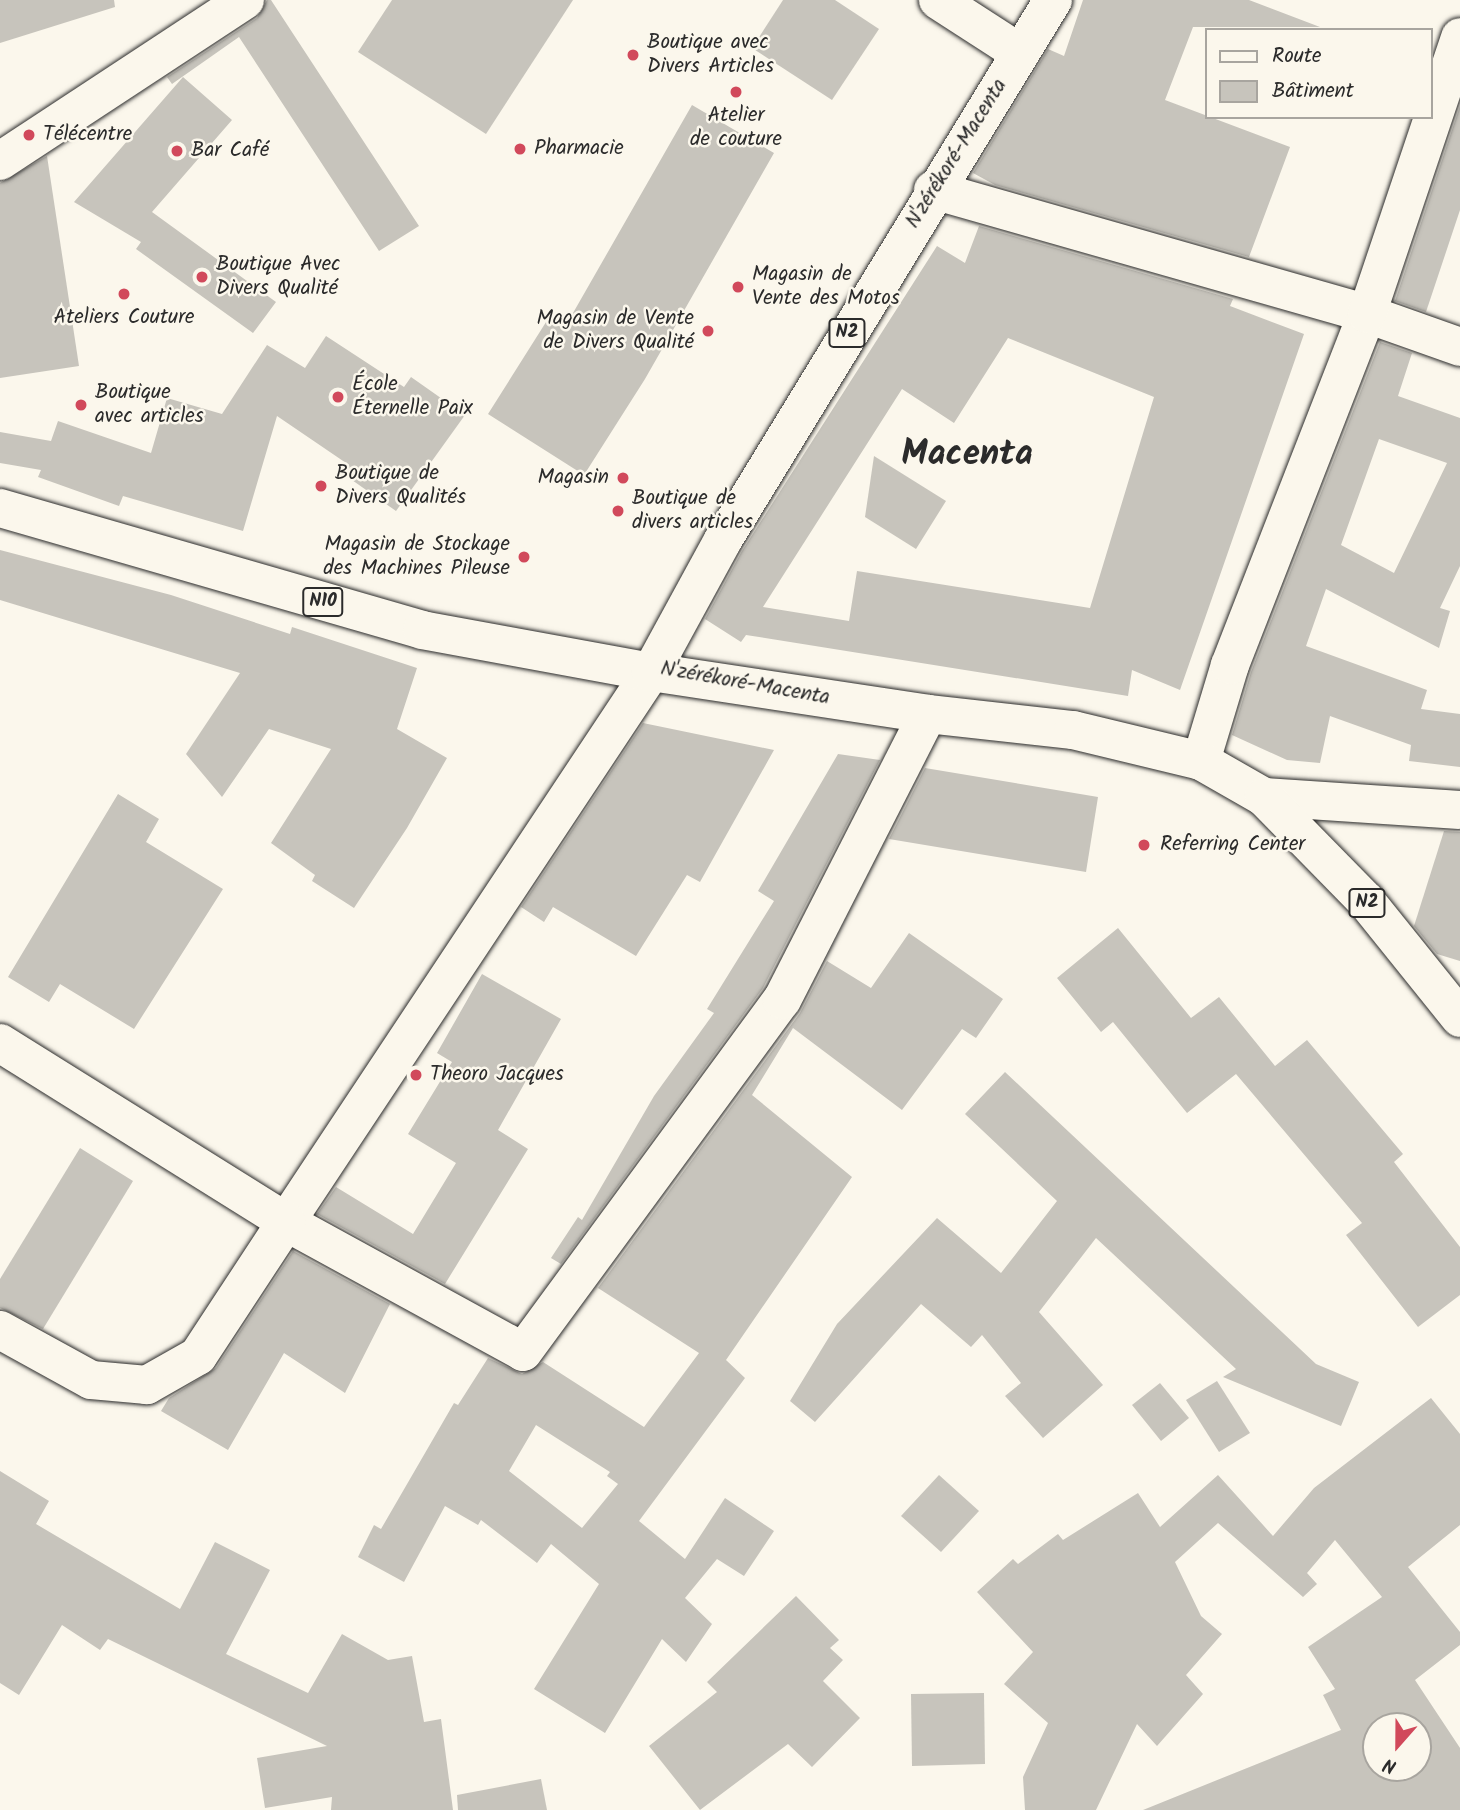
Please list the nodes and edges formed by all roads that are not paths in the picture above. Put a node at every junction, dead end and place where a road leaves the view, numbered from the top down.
1 (245, 0) edge
2 (938, 0) edge
3 (1053, 0) edge
4 (1460, 37) edge
5 (1020, 53) junction
6 (0, 160) edge
7 (933, 190) junction
8 (1367, 314) junction
9 (1460, 347) edge
10 (0, 508) edge
11 (651, 672) junction
12 (928, 714) junction
13 (1201, 761) junction
14 (1264, 797) junction
15 (1460, 810) edge
16 (1460, 1018) edge
17 (0, 1043) edge
18 (286, 1222) junction
19 (0, 1330) edge

1 - 6 main road
2 - 5 main road
3 - 5 main road, N'zérékoré-Macenta / N2
4 - 8 main road
5 - 7 main road, N'zérékoré-Macenta / N2
7 - 8 main road
7 - 11 main road, N'zérékoré-Macenta / N2
8 - 9 main road
8 - 13 main road
10 - 11 main road, N10
11 - 12 main road, N'zérékoré-Macenta / N2
11 - 18 main road
12 - 13 main road, N'zérékoré-Macenta / N2
12 - 18 main road
13 - 14 main road, N'zérékoré-Macenta / N2
14 - 15 main road
14 - 16 main road, N2
17 - 18 main road
18 - 19 main road

